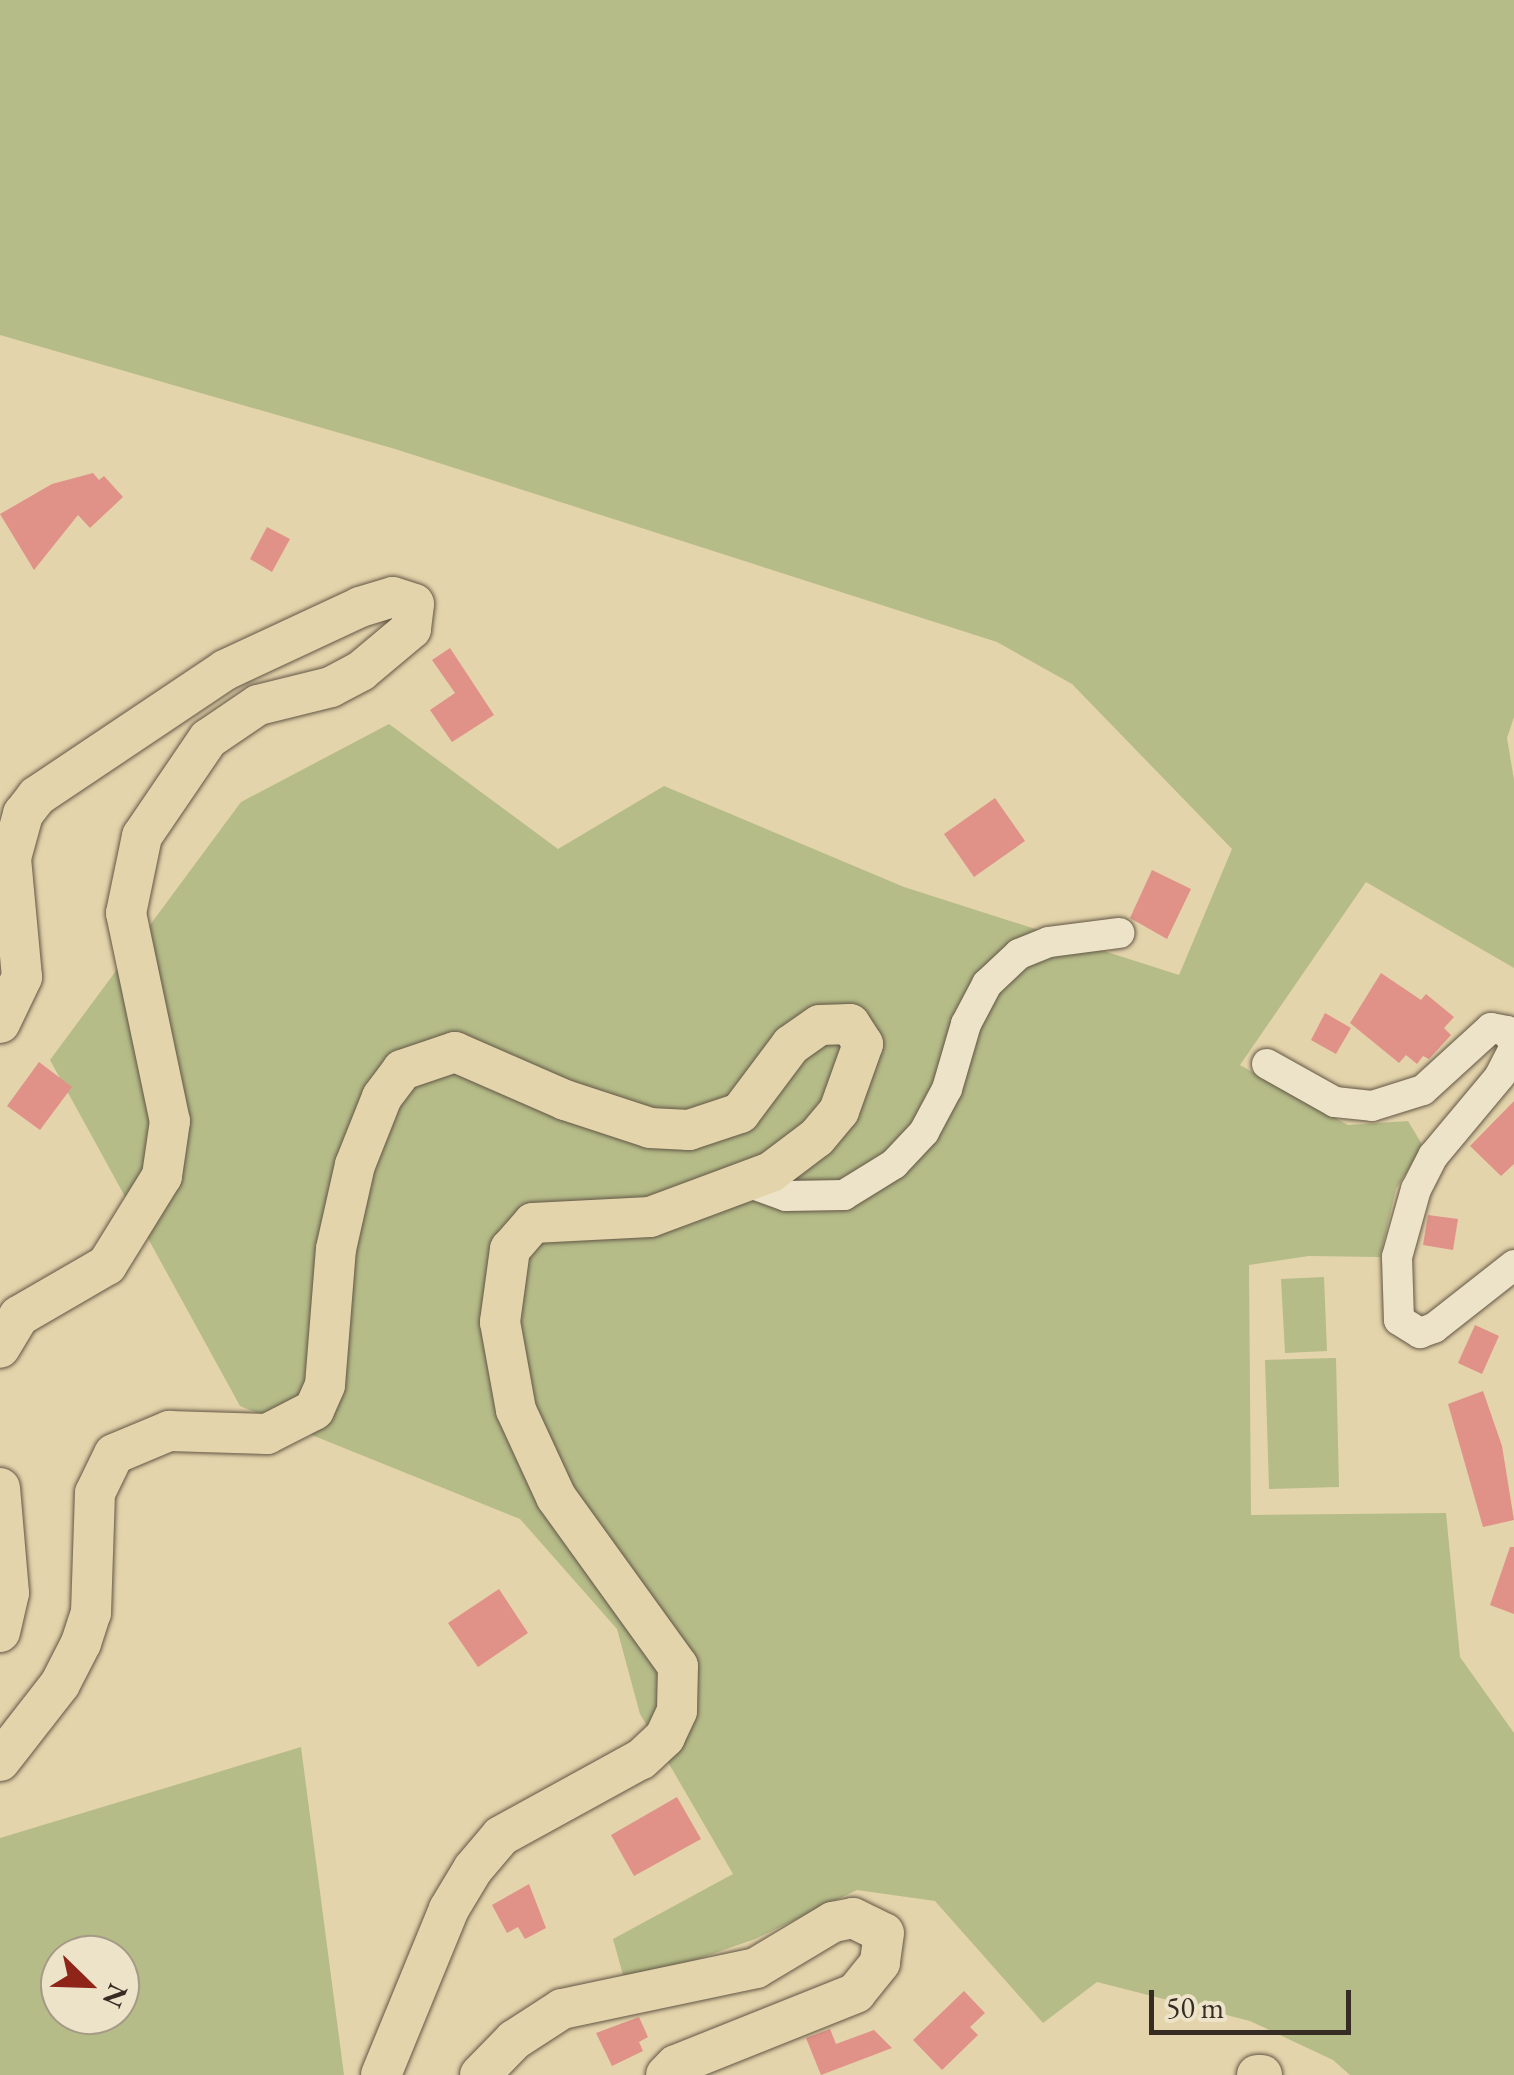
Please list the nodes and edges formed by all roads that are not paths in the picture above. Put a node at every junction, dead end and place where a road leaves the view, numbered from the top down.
1 (1119, 934) dead end
2 (0, 1024) edge
3 (1514, 1046) edge
4 (1267, 1064) dead end
5 (748, 1182) junction
6 (1514, 1265) edge
7 (0, 1348) edge
8 (0, 1488) edge
9 (0, 1632) edge
10 (0, 1762) edge
11 (380, 2075) edge
12 (480, 2075) edge
13 (666, 2075) edge

1 - 5 street
2 - 7 main road
3 - 4 street
3 - 6 street
5 - 10 main road
5 - 11 main road
8 - 9 main road
12 - 13 main road

